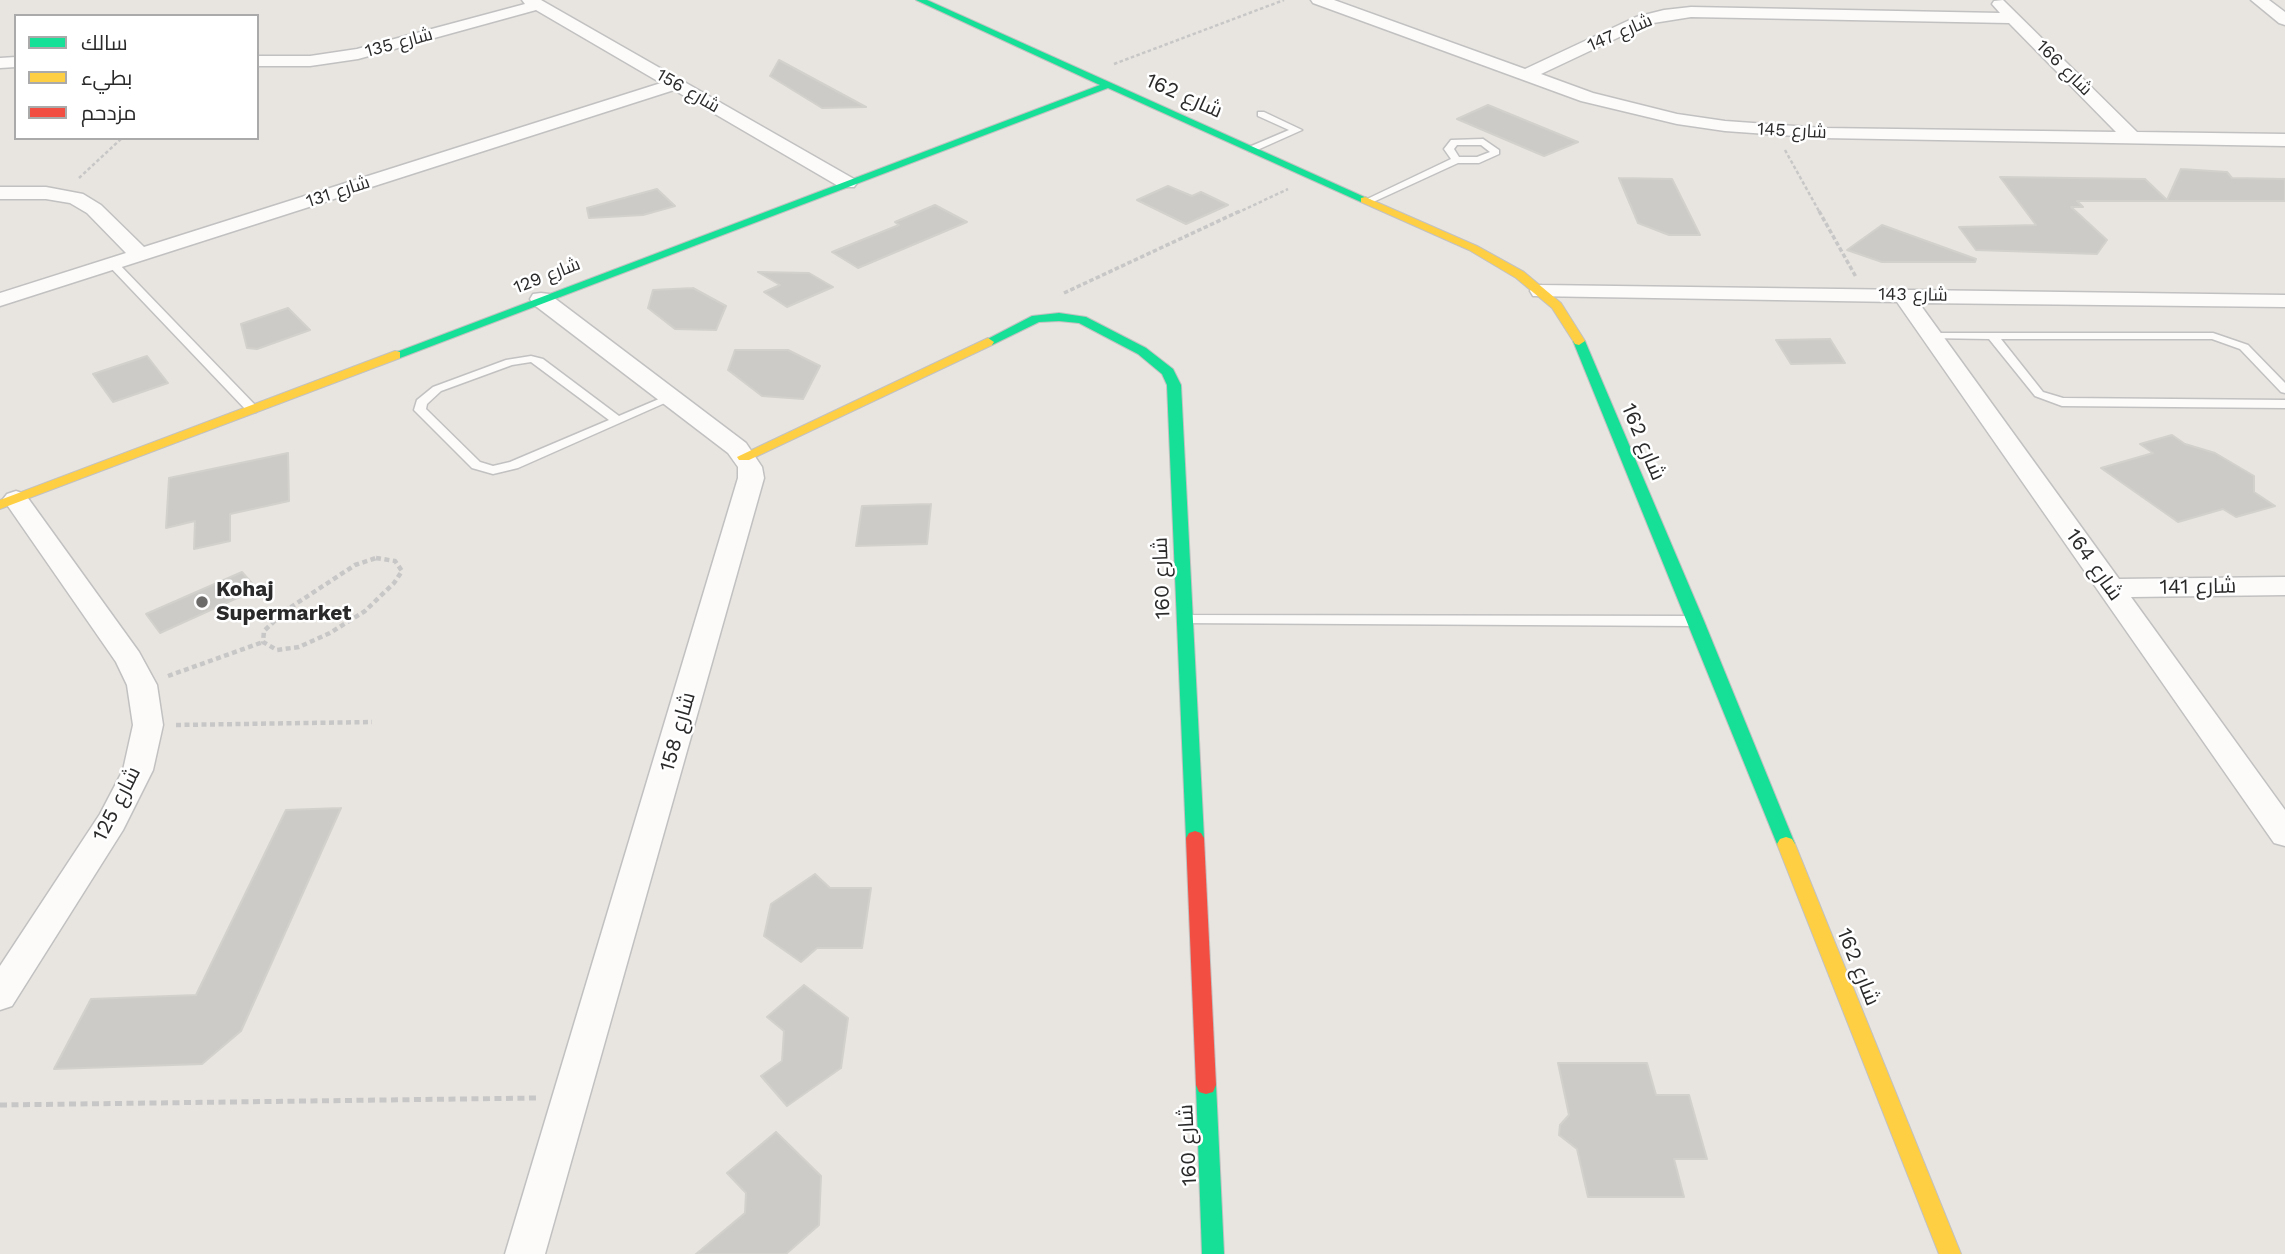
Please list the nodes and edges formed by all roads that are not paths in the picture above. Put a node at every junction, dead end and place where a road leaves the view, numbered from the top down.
1 (920, 0) edge
2 (1320, 0) edge
3 (1996, 0) edge
4 (2259, 0) edge
5 (534, 2) edge
6 (2014, 18) junction
7 (2285, 20) edge
8 (259, 61) edge
9 (1526, 75) junction
10 (675, 84) junction
11 (1108, 85) junction
12 (1261, 114) dead end
13 (2131, 137) junction
14 (2285, 139) edge
15 (1252, 149) junction
16 (1456, 160) dead end
17 (847, 183) junction
18 (0, 193) edge
19 (1368, 201) junction
20 (140, 255) junction
21 (113, 264) junction
22 (1541, 291) junction
23 (1903, 295) junction
24 (541, 299) junction
25 (0, 300) edge
26 (2285, 301) edge
27 (1931, 336) junction
28 (1992, 336) junction
29 (2285, 390) edge
30 (670, 398) junction
31 (2285, 404) edge
32 (252, 409) junction
33 (618, 421) junction
34 (744, 457) junction
35 (8, 502) edge
36 (2285, 586) edge
37 (2111, 588) junction
38 (1185, 620) junction
39 (1696, 621) junction
40 (2285, 834) edge
41 (0, 995) edge
42 (525, 1254) edge
43 (1213, 1254) edge
44 (1951, 1254) edge

1 - 11 street, شارع 162
2 - 9 street, شارع 145
3 - 6 street, شارع 166
4 - 7 street
5 - 8 street, شارع 135
5 - 10 street, شارع 156
6 - 9 street, شارع 147
6 - 13 street, شارع 166
9 - 13 street, شارع 145
10 - 17 street, شارع 156
10 - 20 street, شارع 131
11 - 15 street, شارع 162
11 - 17 street, شارع 129
12 - 15 lane
13 - 14 street, شارع 145
15 - 19 street, شارع 162
16 - 19 lane
17 - 24 street, شارع 129
18 - 20 street
19 - 22 street, شارع 162
20 - 21 street, شارع 131
21 - 25 street, شارع 131
21 - 32 lane
22 - 23 street, شارع 143
22 - 39 street, شارع 162
23 - 26 street, شارع 143
23 - 27 street, شارع 164
24 - 30 street
24 - 32 street, شارع 129
27 - 28 lane
27 - 37 street, شارع 164
28 - 29 lane
28 - 31 lane
30 - 33 lane
30 - 34 street
32 - 35 street, شارع 129
33 - 33 lane
34 - 38 street, شارع 160
34 - 42 street, شارع 158
35 - 41 street, شارع 125
36 - 37 street, شارع 141
37 - 40 street, شارع 164
38 - 39 lane
38 - 43 street, شارع 160
39 - 44 street, شارع 162

